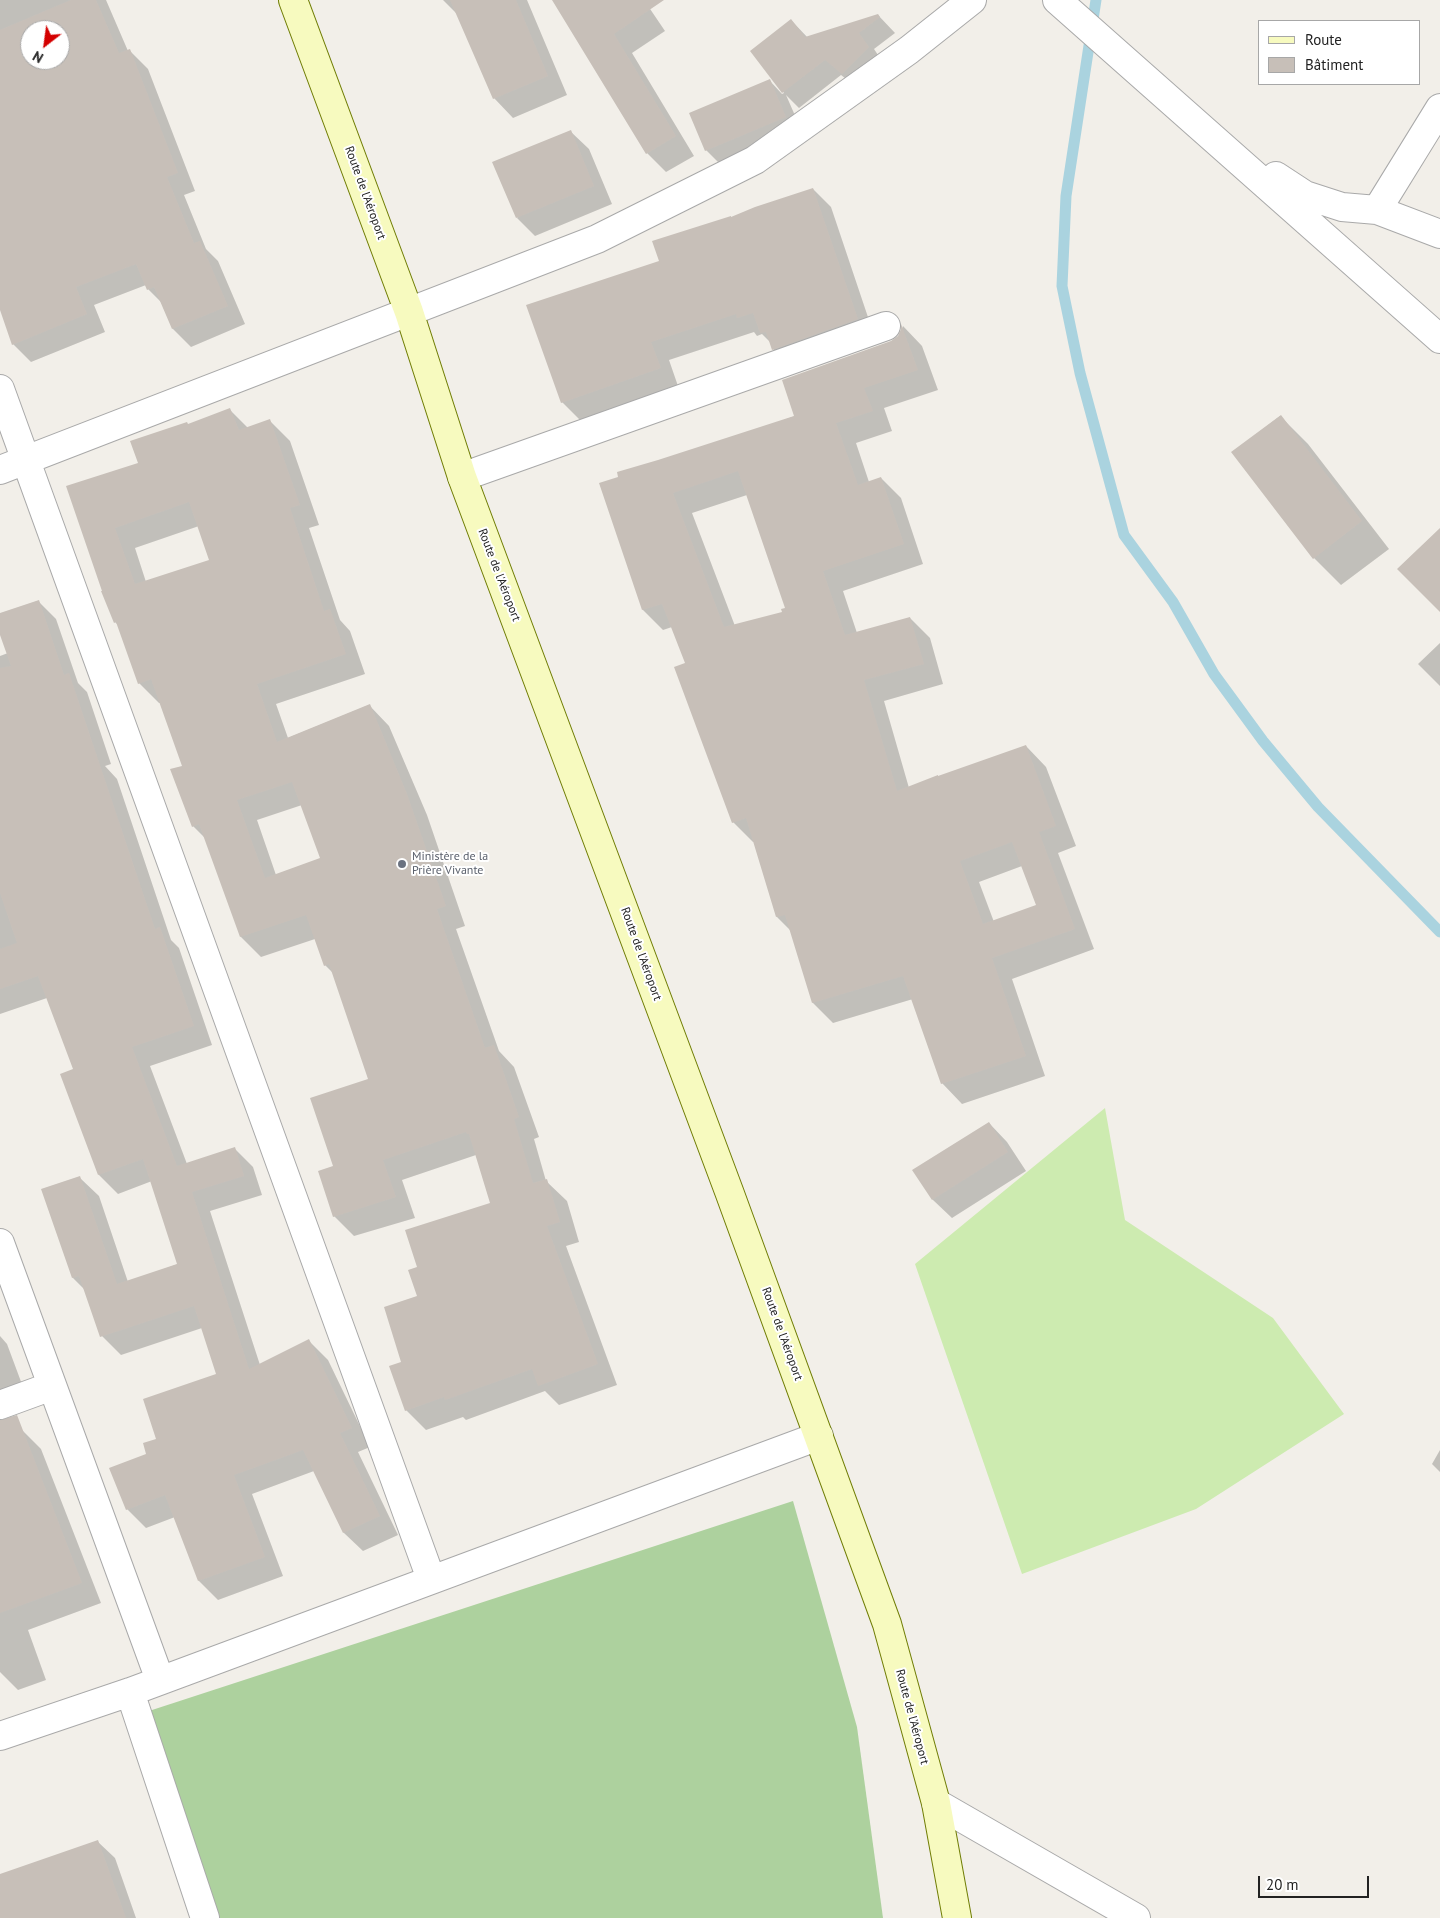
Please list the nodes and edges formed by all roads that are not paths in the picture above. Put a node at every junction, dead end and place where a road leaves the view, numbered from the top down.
1 (293, 0) edge
2 (972, 0) edge
3 (1057, 0) edge
4 (1440, 108) edge
5 (1211, 136) junction
6 (1377, 210) junction
7 (1440, 234) edge
8 (409, 312) junction
9 (886, 326) dead end
10 (1440, 339) edge
11 (0, 389) edge
12 (27, 461) junction
13 (0, 470) edge
14 (462, 477) junction
15 (0, 1244) edge
16 (52, 1386) junction
17 (0, 1405) edge
18 (819, 1436) junction
19 (431, 1580) junction
20 (160, 1680) junction
21 (130, 1692) junction
22 (0, 1736) edge
23 (936, 1803) junction
24 (205, 1918) edge
25 (957, 1918) edge
26 (1136, 1918) edge

1 - 8 main road, Route de l'Aéroport
2 - 8 street
3 - 5 street
4 - 6 street
5 - 6 street
5 - 10 street
6 - 7 street
8 - 12 street
8 - 14 main road, Route de l'Aéroport
9 - 14 street
11 - 12 street
12 - 13 street
12 - 19 street
14 - 18 main road, Route de l'Aéroport
15 - 16 street
16 - 17 street
16 - 20 street
18 - 19 street
18 - 23 main road, Route de l'Aéroport
19 - 20 street
20 - 21 street
21 - 22 street
21 - 24 street
23 - 25 main road, Route de l'Aéroport
23 - 26 street

